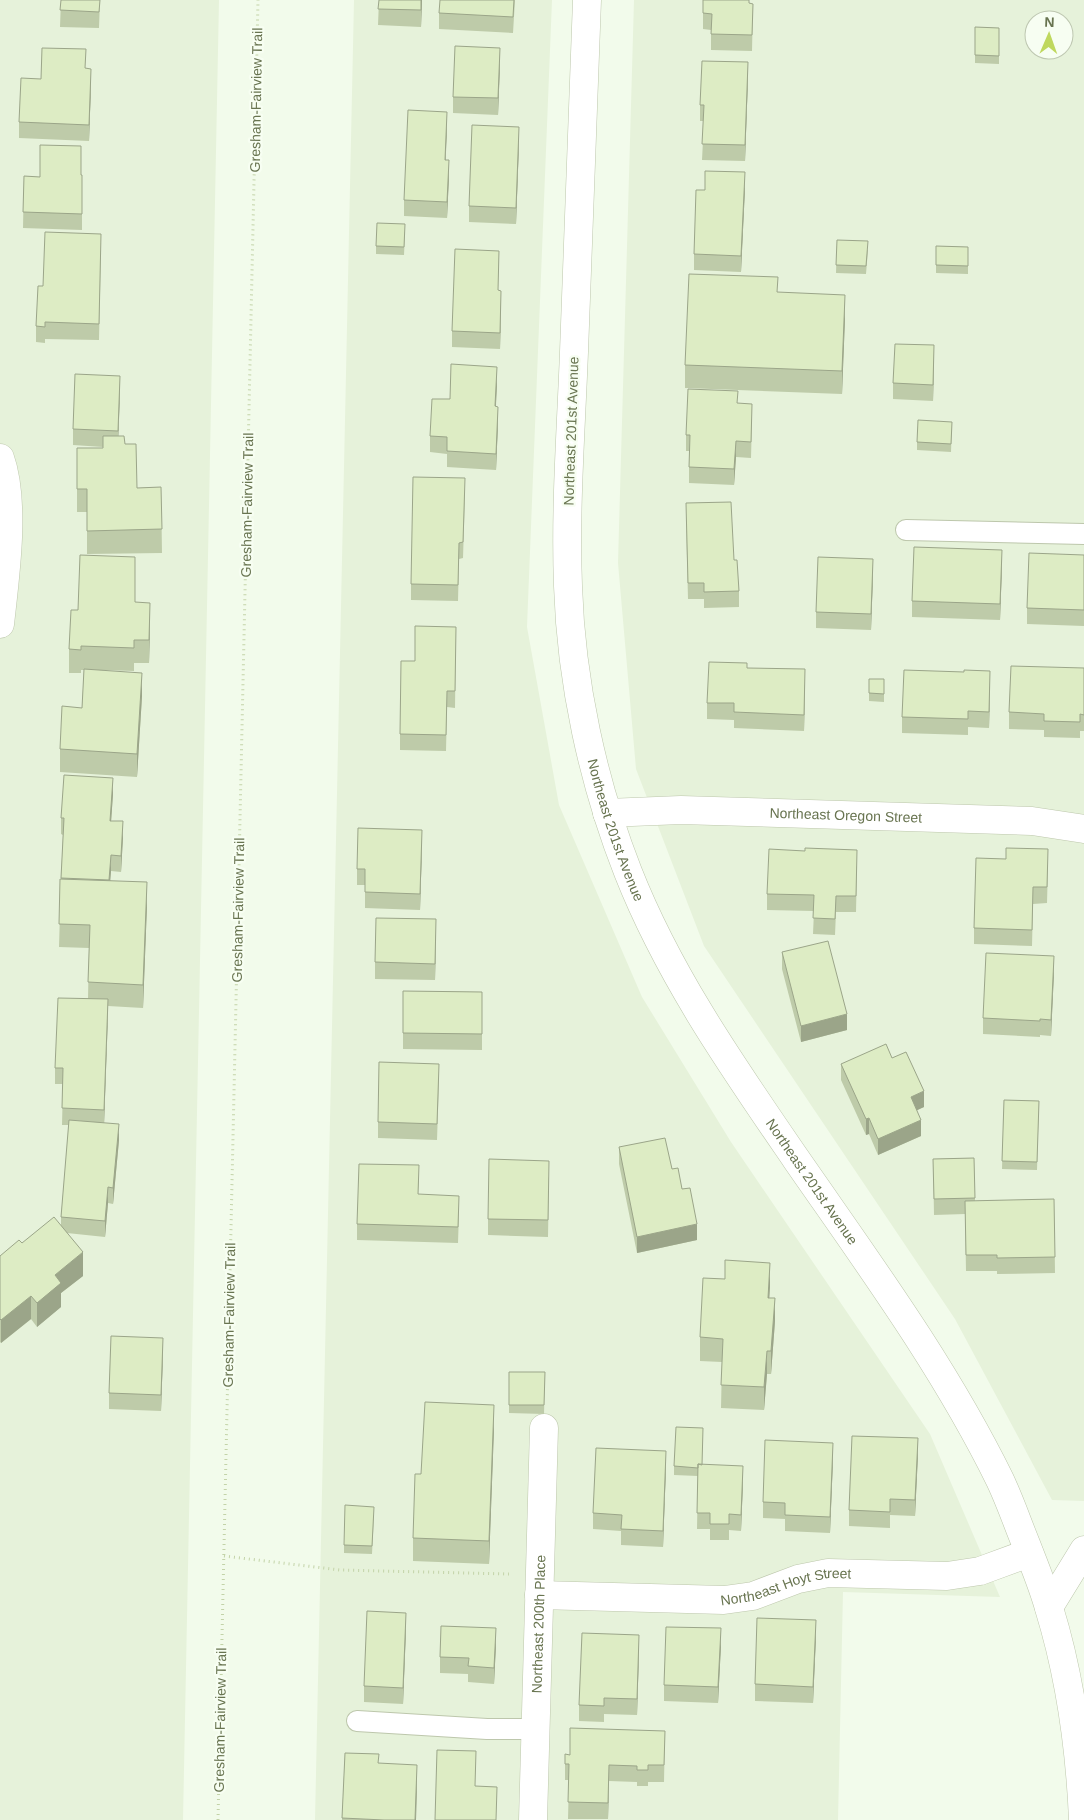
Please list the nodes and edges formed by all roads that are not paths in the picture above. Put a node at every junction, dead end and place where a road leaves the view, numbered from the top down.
1 (587, 0) edge
2 (0, 458) edge
3 (906, 530) dead end
4 (1084, 534) edge
5 (0, 624) edge
6 (607, 813) junction
7 (1084, 829) edge
8 (544, 1428) dead end
9 (1084, 1550) edge
10 (1029, 1553) junction
11 (540, 1585) junction
12 (1049, 1607) junction
13 (357, 1721) dead end
14 (536, 1729) junction
15 (533, 1820) edge
16 (1082, 1820) edge

1 - 6 street, Northeast 201st Avenue
2 - 5 street
3 - 4 lane
6 - 7 street, Northeast Oregon Street
6 - 10 street, Northeast 201st Avenue
8 - 11 street, Northeast 200th Place
9 - 12 street
10 - 11 street, Northeast Hoyt Street
10 - 12 street, Northeast 201st Avenue
11 - 14 street, Northeast 200th Place
12 - 16 street, Northeast 201st Avenue
13 - 14 lane
14 - 15 street, Northeast 200th Place

